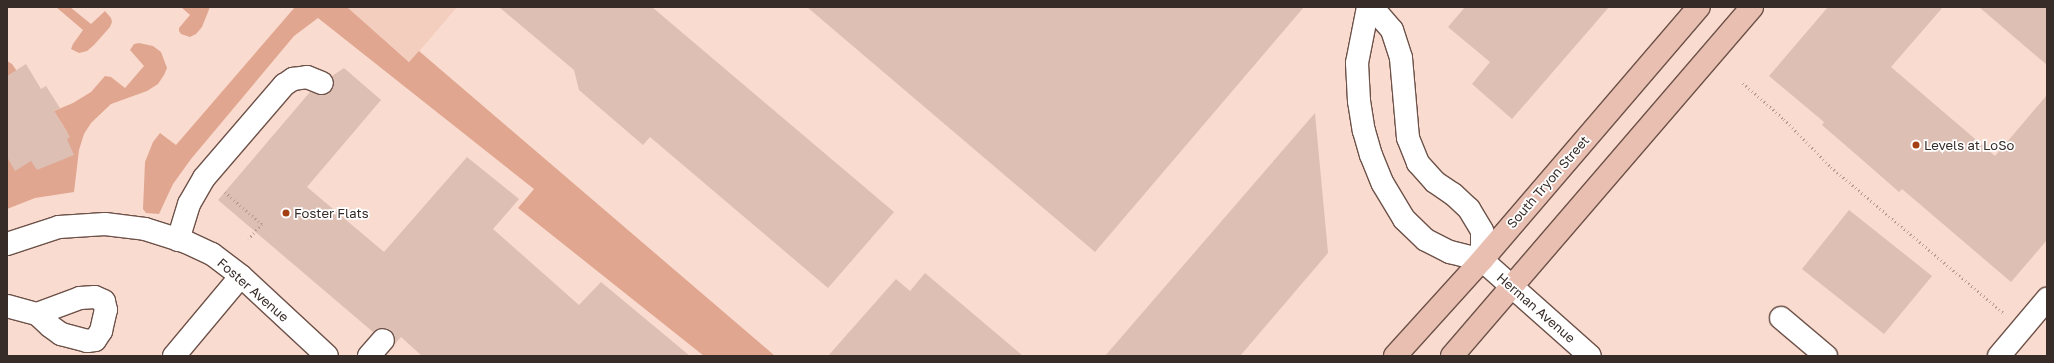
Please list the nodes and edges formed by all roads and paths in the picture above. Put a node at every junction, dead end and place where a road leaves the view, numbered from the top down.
1 (1368, 7) edge
2 (1372, 7) edge
3 (1699, 7) edge
4 (1752, 7) edge
5 (322, 83) dead end
6 (1743, 83) dead end
7 (221, 189) dead end
8 (249, 239) dead end
9 (178, 240) junction
10 (7, 244) edge
11 (1482, 260) junction
12 (241, 276) junction
13 (1512, 286) junction
14 (2047, 299) edge
15 (7, 306) edge
16 (37, 314) dead end
17 (1780, 318) dead end
18 (2022, 328) junction
19 (1583, 353) edge
20 (174, 356) edge
21 (327, 356) edge
22 (1395, 356) edge
23 (1452, 356) edge
24 (1826, 356) edge
25 (1998, 356) edge

1 - 11 street
2 - 11 street
3 - 11 main road, South Tryon Street
4 - 13 main road
5 - 9 street
6 - 18 path
7 - 8 path
9 - 10 street, Foster Avenue
9 - 12 street, Foster Avenue
11 - 13 street, Herman Avenue
11 - 22 main road, South Tryon Street
12 - 20 street
12 - 21 street, Foster Avenue
13 - 19 street, Herman Avenue
13 - 23 main road
14 - 18 street
15 - 16 street
17 - 24 street
18 - 25 street

